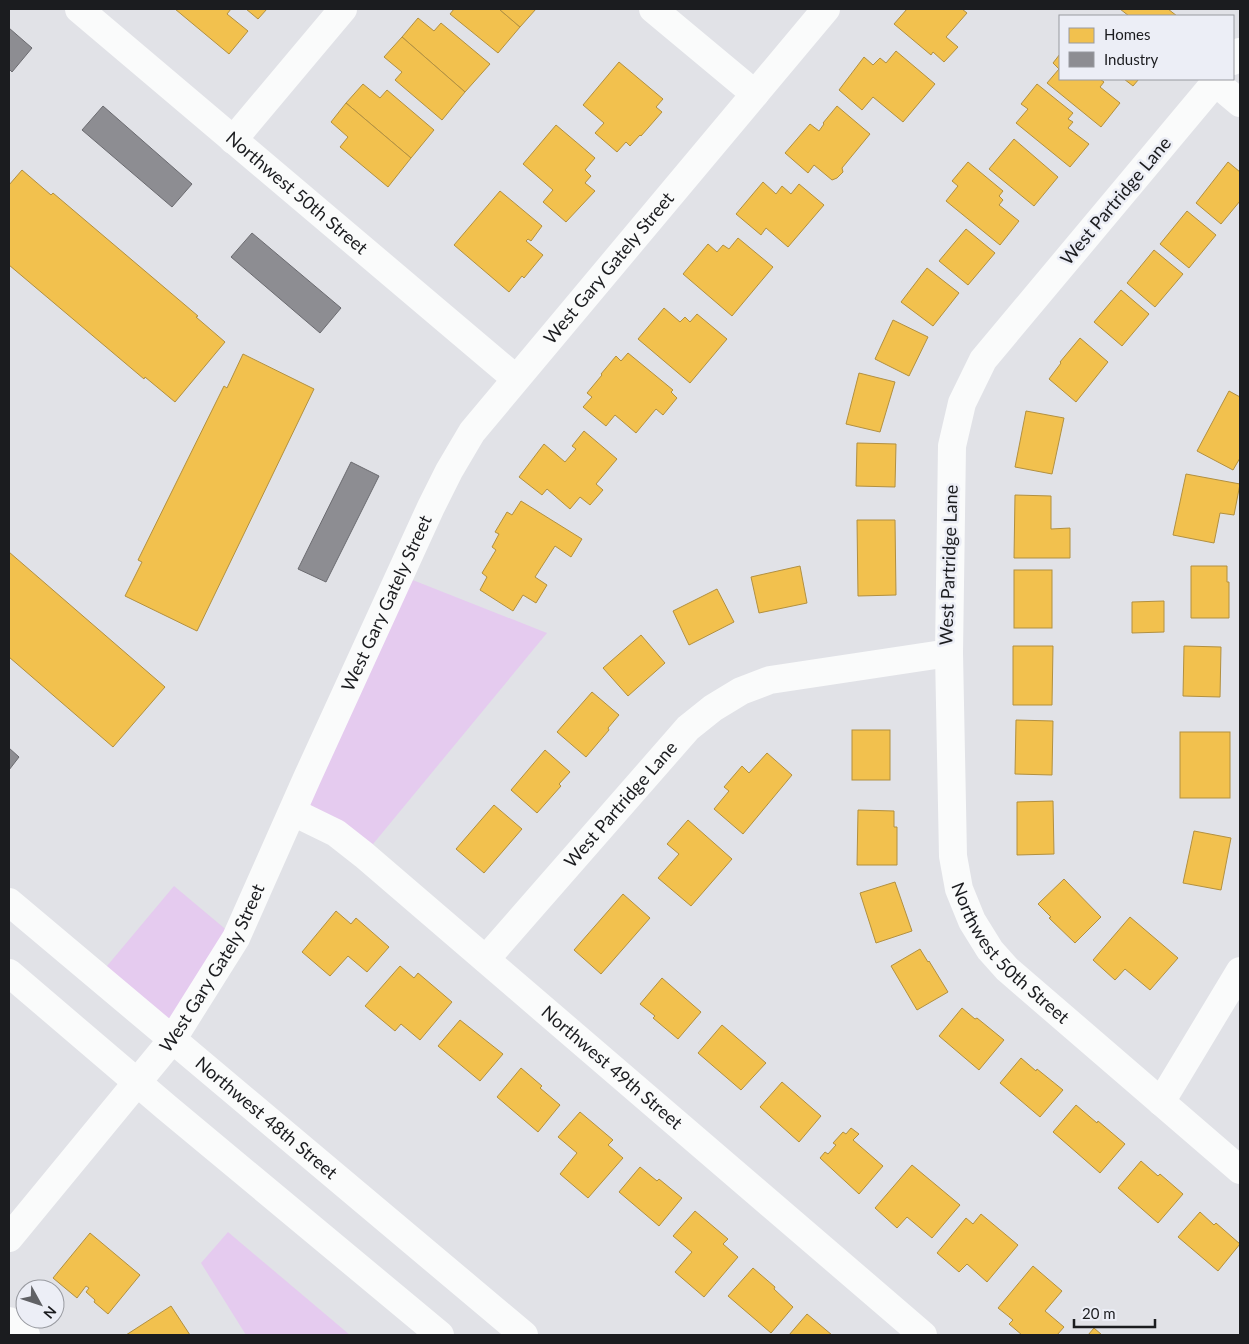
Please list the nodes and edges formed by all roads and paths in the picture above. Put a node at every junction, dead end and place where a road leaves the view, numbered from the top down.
1 (79, 9) edge
2 (343, 9) edge
3 (652, 9) edge
4 (826, 9) edge
5 (1216, 80) edge
6 (755, 94) junction
7 (1240, 103) edge
8 (233, 140) junction
9 (515, 378) junction
10 (949, 653) junction
11 (293, 812) junction
12 (9, 902) edge
13 (486, 959) junction
14 (1240, 971) edge
15 (9, 973) edge
16 (172, 1040) junction
17 (138, 1083) junction
18 (1161, 1102) junction
19 (1240, 1170) edge
20 (9, 1238) edge
21 (9, 1321) edge
22 (26, 1335) edge
23 (440, 1335) edge
24 (524, 1335) edge
25 (923, 1335) edge

1 - 8 street, Northwest 50th Street
2 - 8 street
3 - 6 street
4 - 6 street, West Gary Gately Street
5 - 7 street
5 - 10 street, West Partridge Lane
6 - 9 street, West Gary Gately Street
8 - 9 street, Northwest 50th Street
9 - 11 street, West Gary Gately Street
10 - 13 street, West Partridge Lane
10 - 18 street, Northwest 50th Street
11 - 13 street, Northwest 49th Street
11 - 16 street, West Gary Gately Street
12 - 16 street, Northwest 48th Street
13 - 25 street, Northwest 49th Street
14 - 18 street
15 - 17 street
16 - 17 street, West Gary Gately Street
16 - 24 street, Northwest 48th Street
17 - 20 street, West Gary Gately Street
17 - 23 street
18 - 19 street, Northwest 50th Street
21 - 22 street

